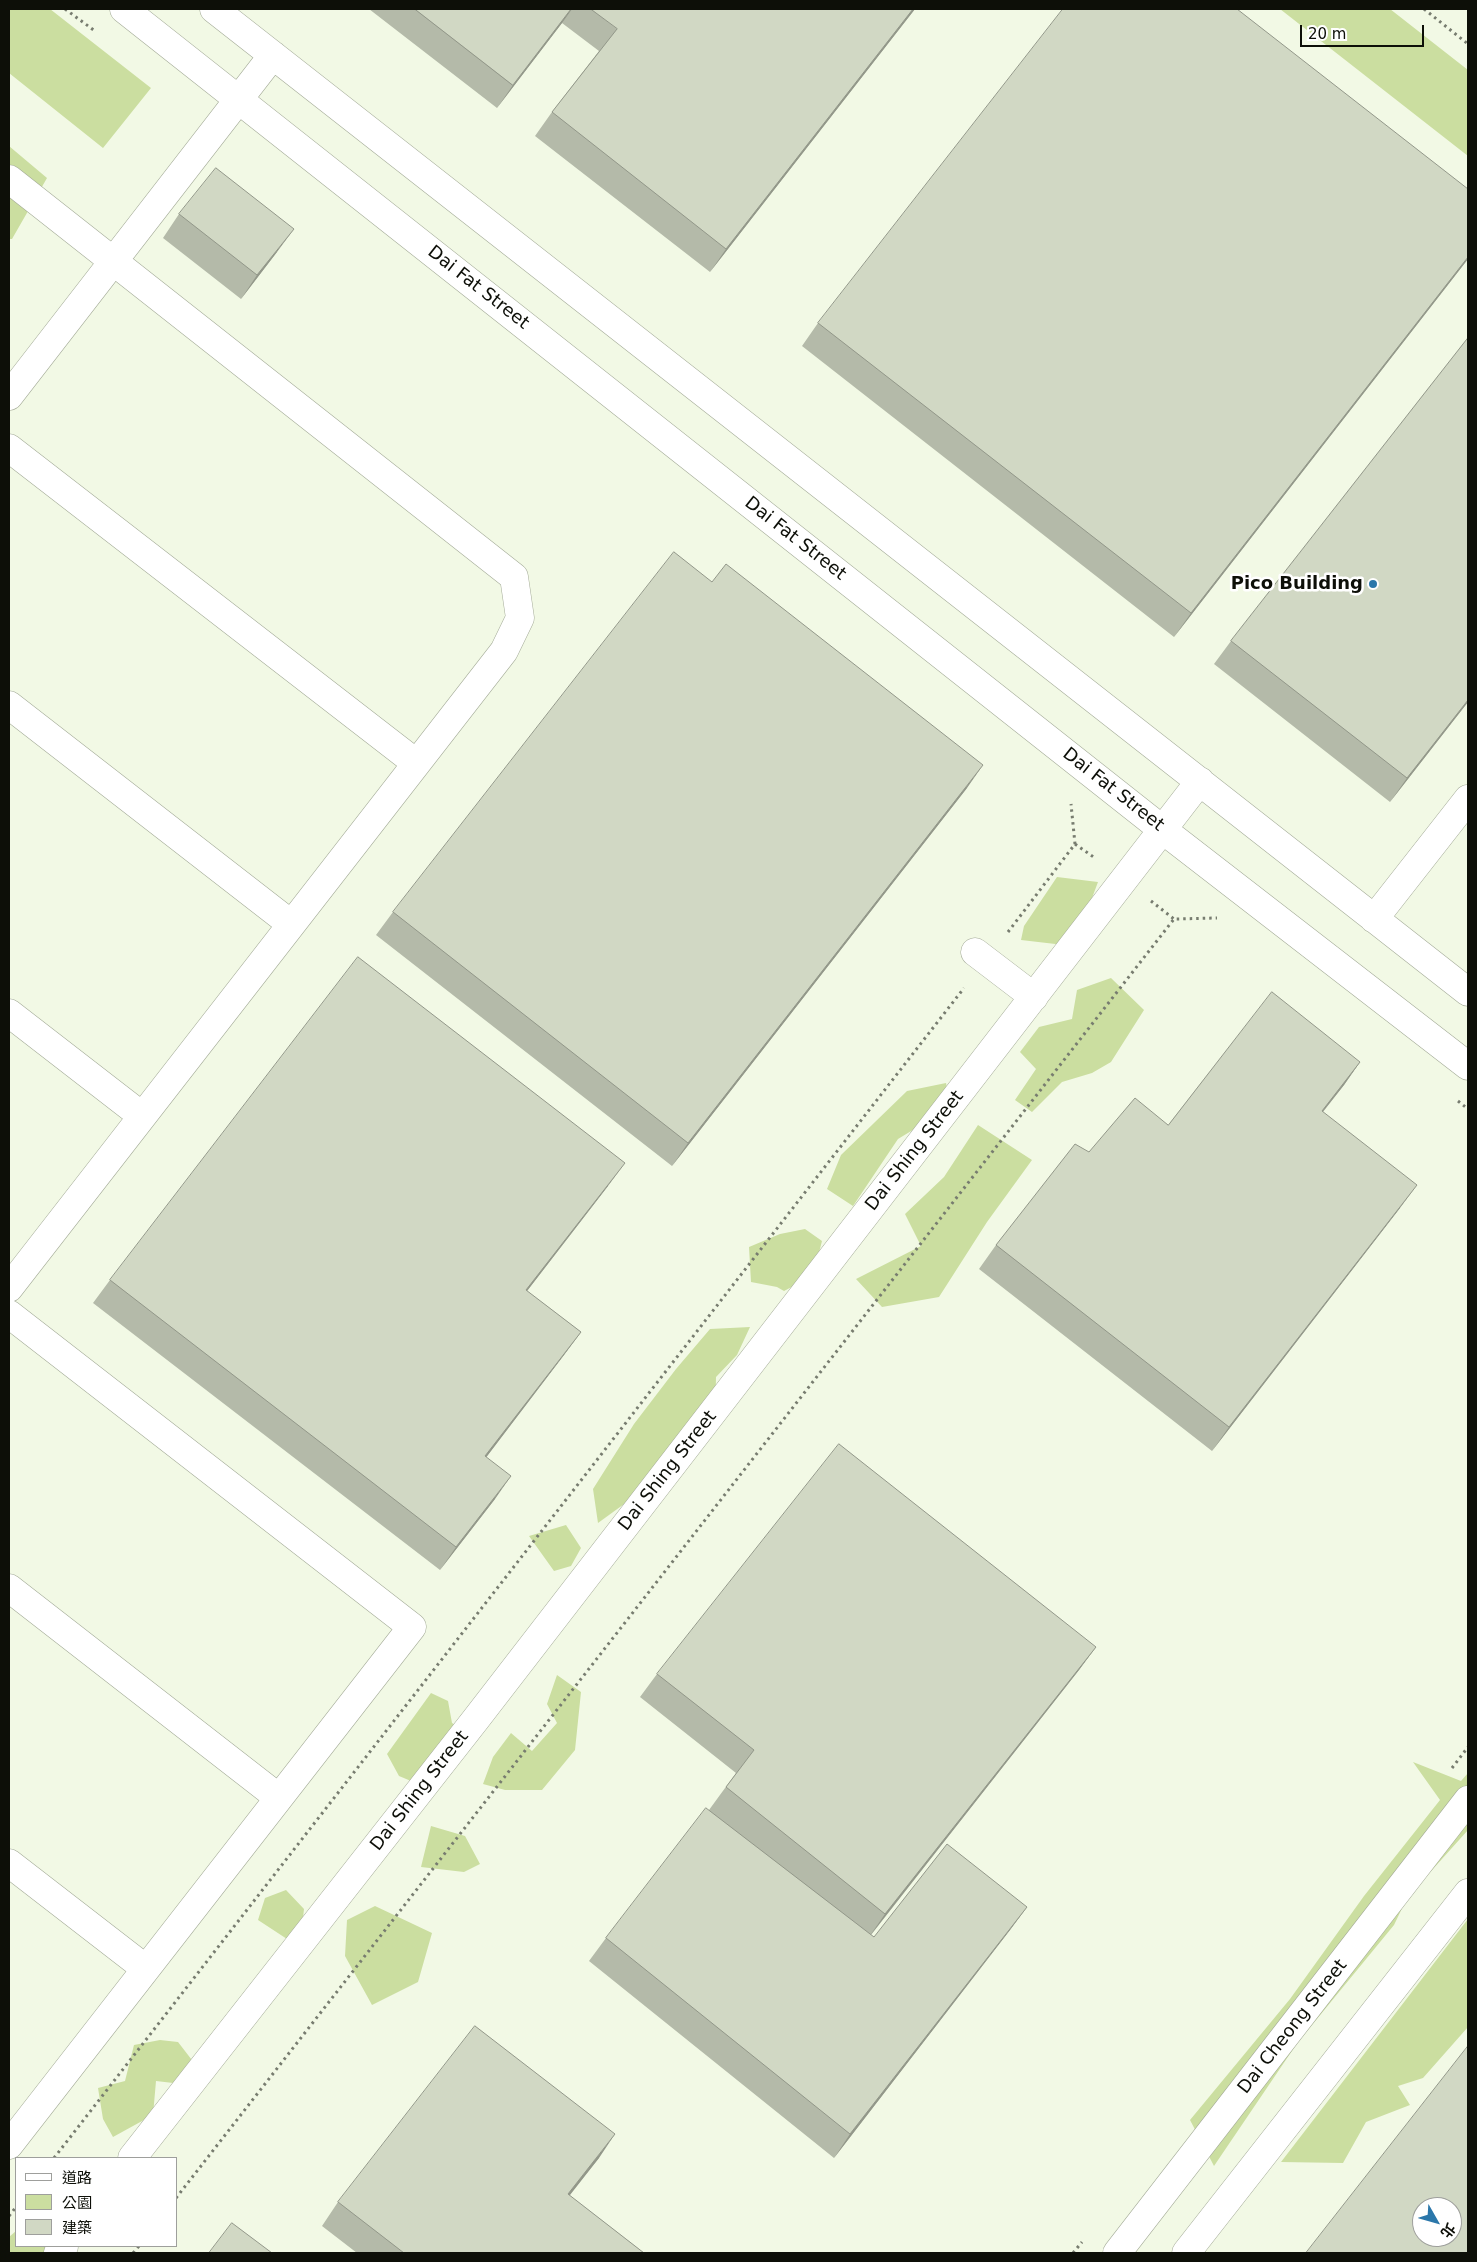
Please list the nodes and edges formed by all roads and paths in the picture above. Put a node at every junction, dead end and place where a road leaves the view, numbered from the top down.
1 (66, 9) edge
2 (124, 9) edge
3 (214, 9) edge
4 (1424, 9) edge
5 (101, 37) dead end
6 (1468, 44) edge
7 (273, 55) junction
8 (239, 99) junction
9 (9, 179) edge
10 (113, 262) junction
11 (9, 396) edge
12 (9, 448) edge
13 (9, 705) edge
14 (416, 763) junction
15 (1200, 782) junction
16 (1468, 799) edge
17 (1071, 801) dead end
18 (1163, 830) junction
19 (1222, 918) dead end
20 (1374, 919) junction
21 (291, 924) junction
22 (980, 956) junction
23 (1468, 992) edge
24 (1034, 997) junction
25 (9, 1013) edge
26 (1468, 1066) edge
27 (1453, 1097) dead end
28 (1468, 1109) edge
29 (142, 1116) junction
30 (11, 1280) edge
31 (9, 1314) edge
32 (9, 1588) edge
33 (279, 1798) junction
34 (1468, 1800) edge
35 (9, 1862) edge
36 (1468, 1893) edge
37 (146, 1969) junction
38 (10, 2141) edge
39 (55, 2157) edge
40 (133, 2157) edge
41 (178, 2195) edge
42 (1117, 2253) edge
43 (1186, 2253) edge

1 - 5 path
2 - 8 street, Dai Fat Street
3 - 7 street
4 - 6 path
7 - 8 street
7 - 15 street
8 - 10 street
8 - 18 street, Dai Fat Street
9 - 10 street
10 - 11 street
10 - 14 street
12 - 14 street
13 - 21 street
14 - 21 street
15 - 18 street, Dai Shing Street
15 - 20 street
16 - 20 street
17 - 22 path
18 - 24 street, Dai Shing Street
18 - 26 street, Dai Fat Street
19 - 41 path
20 - 23 street
21 - 29 street
22 - 24 street
22 - 39 path
24 - 40 street, Dai Shing Street
25 - 29 street
27 - 28 path
29 - 30 street
31 - 33 street
32 - 33 street
33 - 37 street
34 - 42 street, Dai Cheong Street
35 - 37 street
36 - 43 street
37 - 38 street

